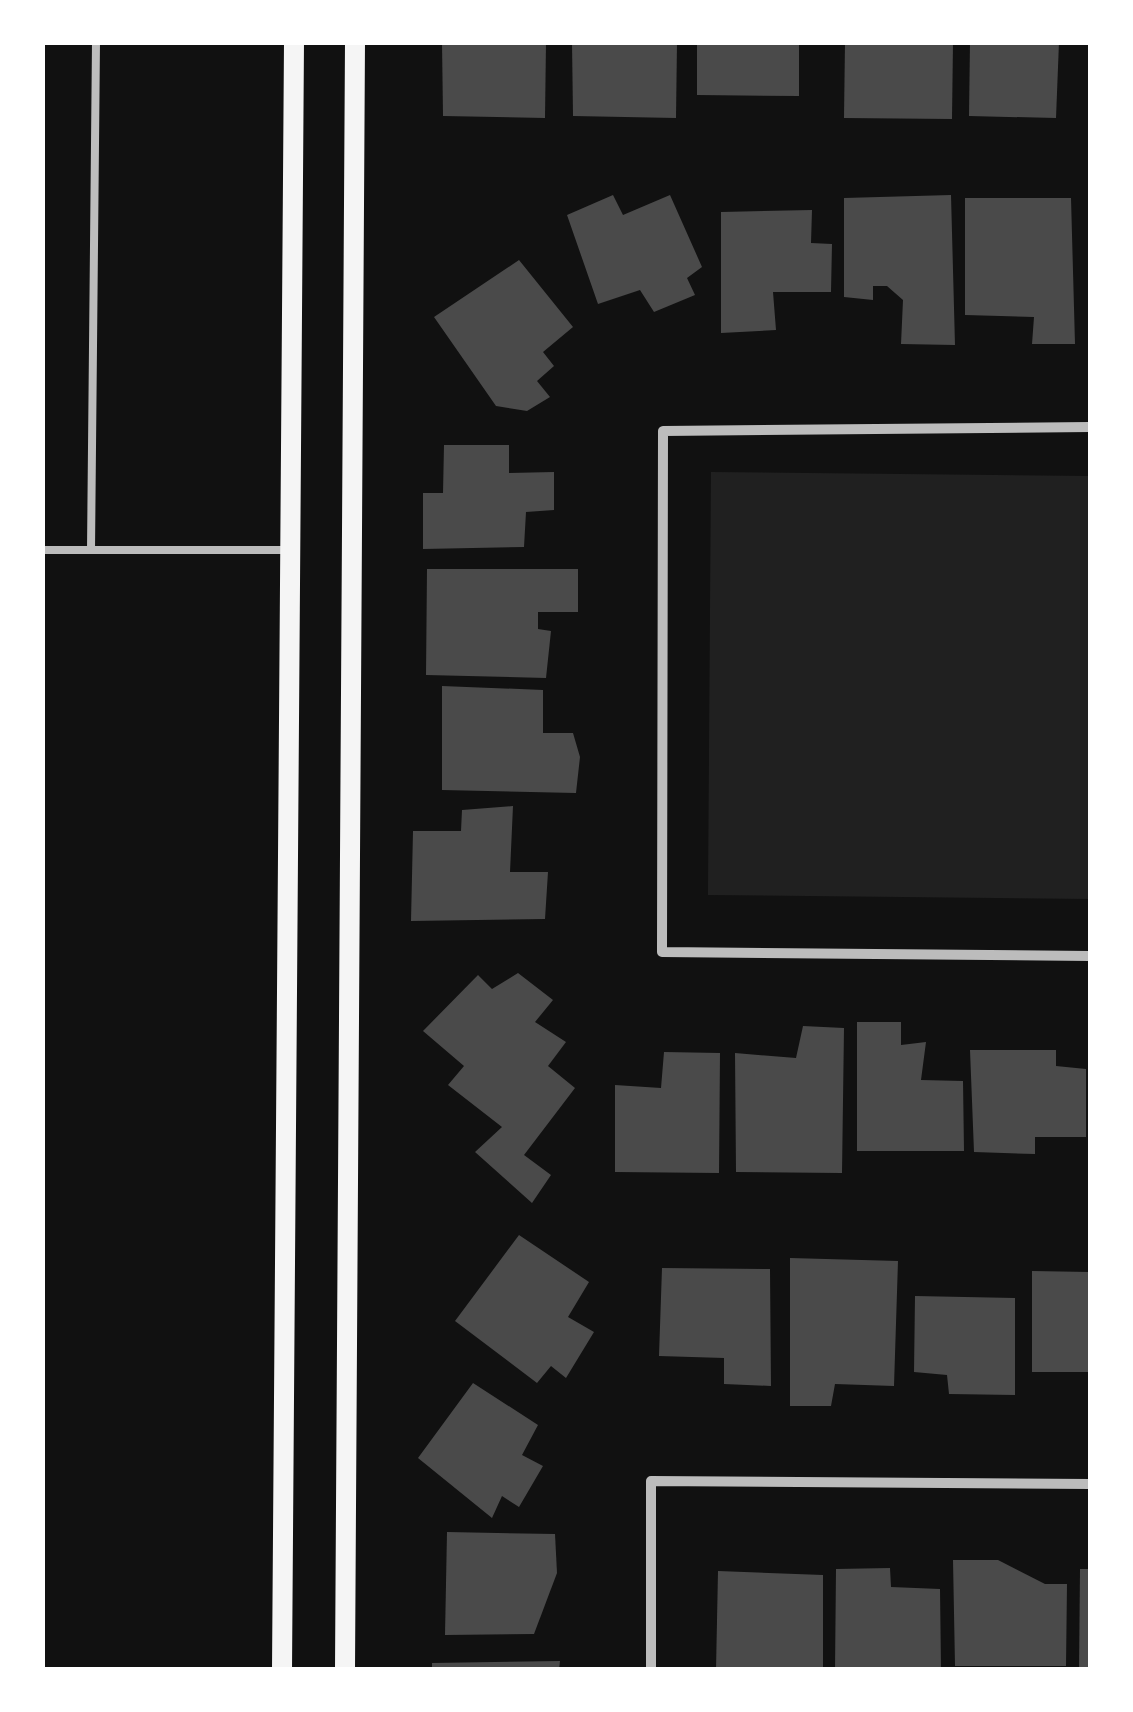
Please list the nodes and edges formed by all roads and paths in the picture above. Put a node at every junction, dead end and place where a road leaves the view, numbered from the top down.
1 (96, 42) edge
2 (294, 42) edge
3 (355, 42) edge
4 (1090, 427) edge
5 (42, 550) edge
6 (92, 550) junction
7 (290, 550) junction
8 (1090, 956) edge
9 (1090, 1484) edge
10 (282, 1670) edge
11 (345, 1670) edge
12 (651, 1670) edge

1 - 6 lane
2 - 7 main road
3 - 11 main road
4 - 8 street
5 - 6 lane
6 - 7 lane
7 - 10 main road
9 - 12 street

